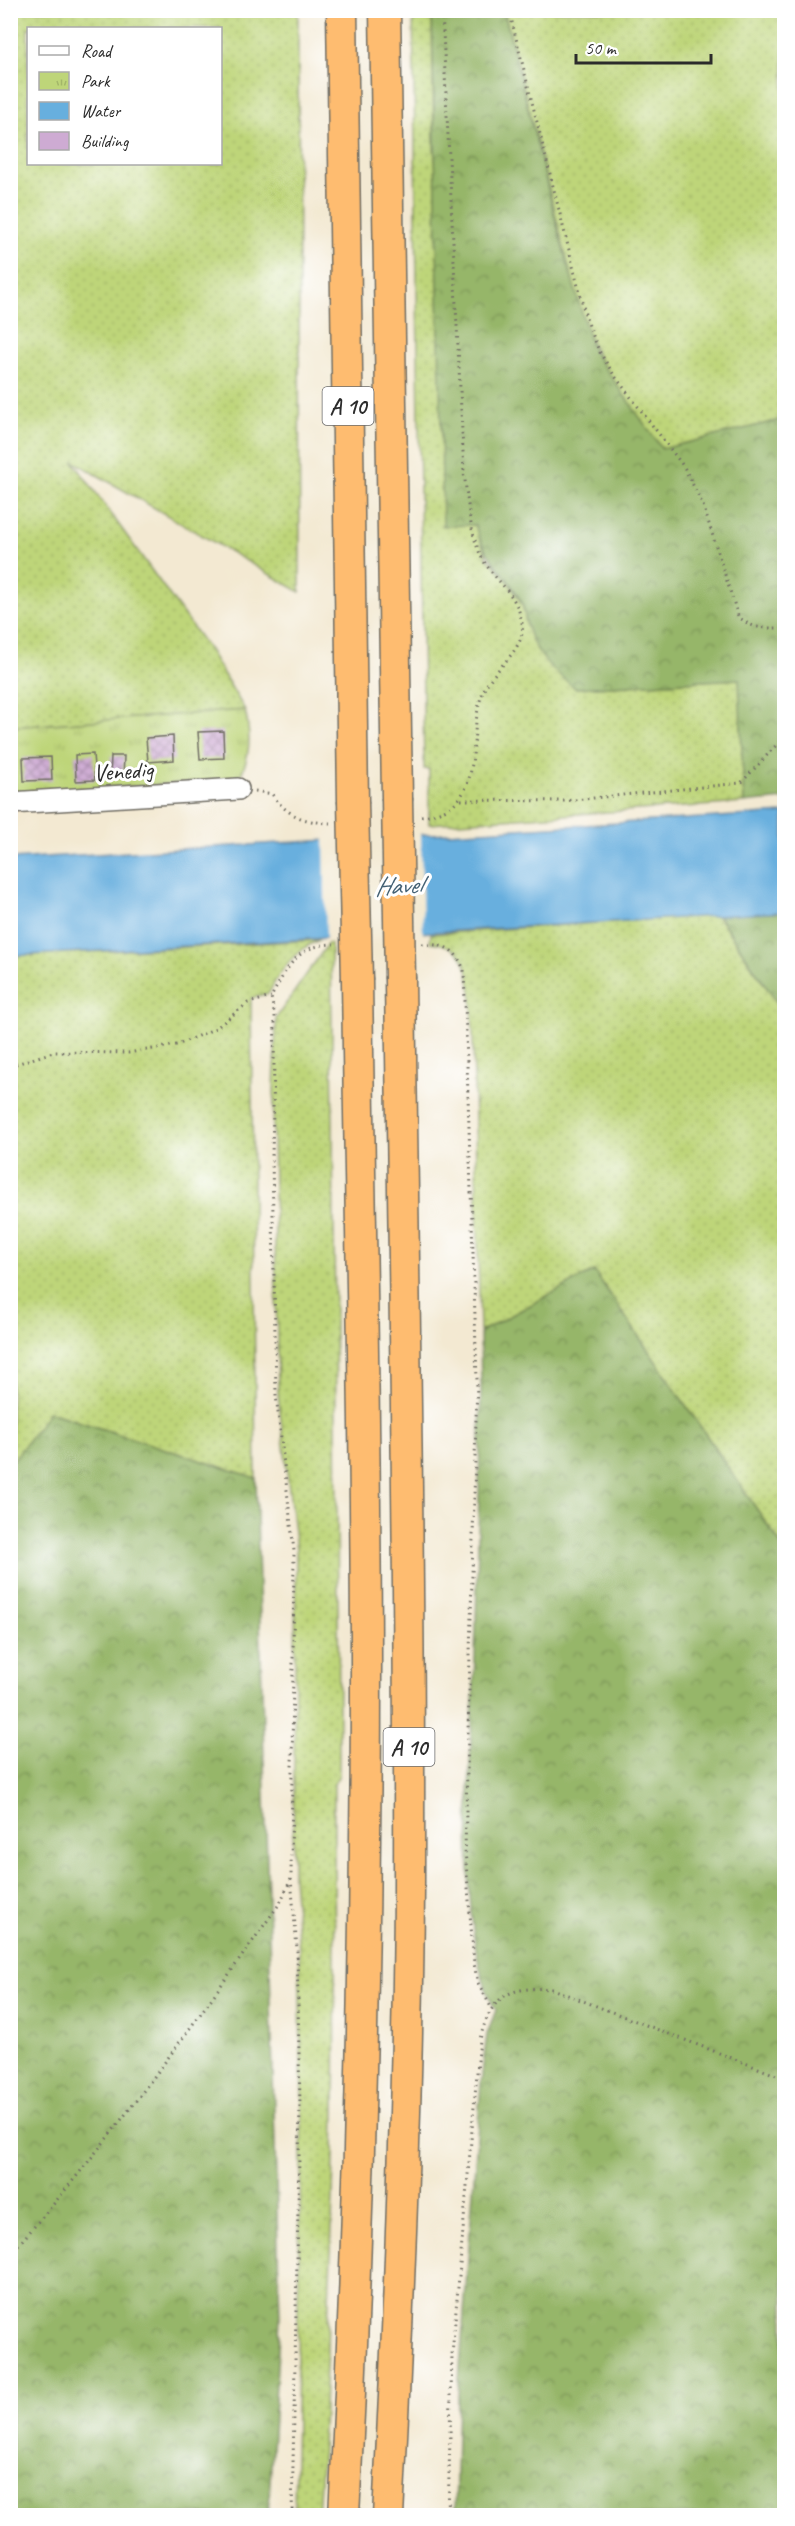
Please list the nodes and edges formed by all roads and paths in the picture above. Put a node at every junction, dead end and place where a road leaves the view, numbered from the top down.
1 (342, 10) edge
2 (385, 10) edge
3 (442, 10) edge
4 (509, 10) edge
5 (784, 628) edge
6 (784, 737) edge
7 (238, 789) dead end
8 (10, 803) edge
9 (345, 944) dead end
10 (412, 944) dead end
11 (271, 997) junction
12 (10, 1066) edge
13 (291, 1878) junction
14 (491, 2007) junction
15 (784, 2078) edge
16 (10, 2254) edge
17 (292, 2516) edge
18 (344, 2516) edge
19 (388, 2516) edge
20 (448, 2516) edge

1 - 18 highway, A 10, bridge
2 - 19 highway, A 10, bridge
3 - 6 path
4 - 5 path
7 - 8 street, Venedig
9 - 11 path
10 - 14 path
11 - 12 path
11 - 13 path
13 - 16 path
13 - 17 path
14 - 15 path
14 - 20 path

